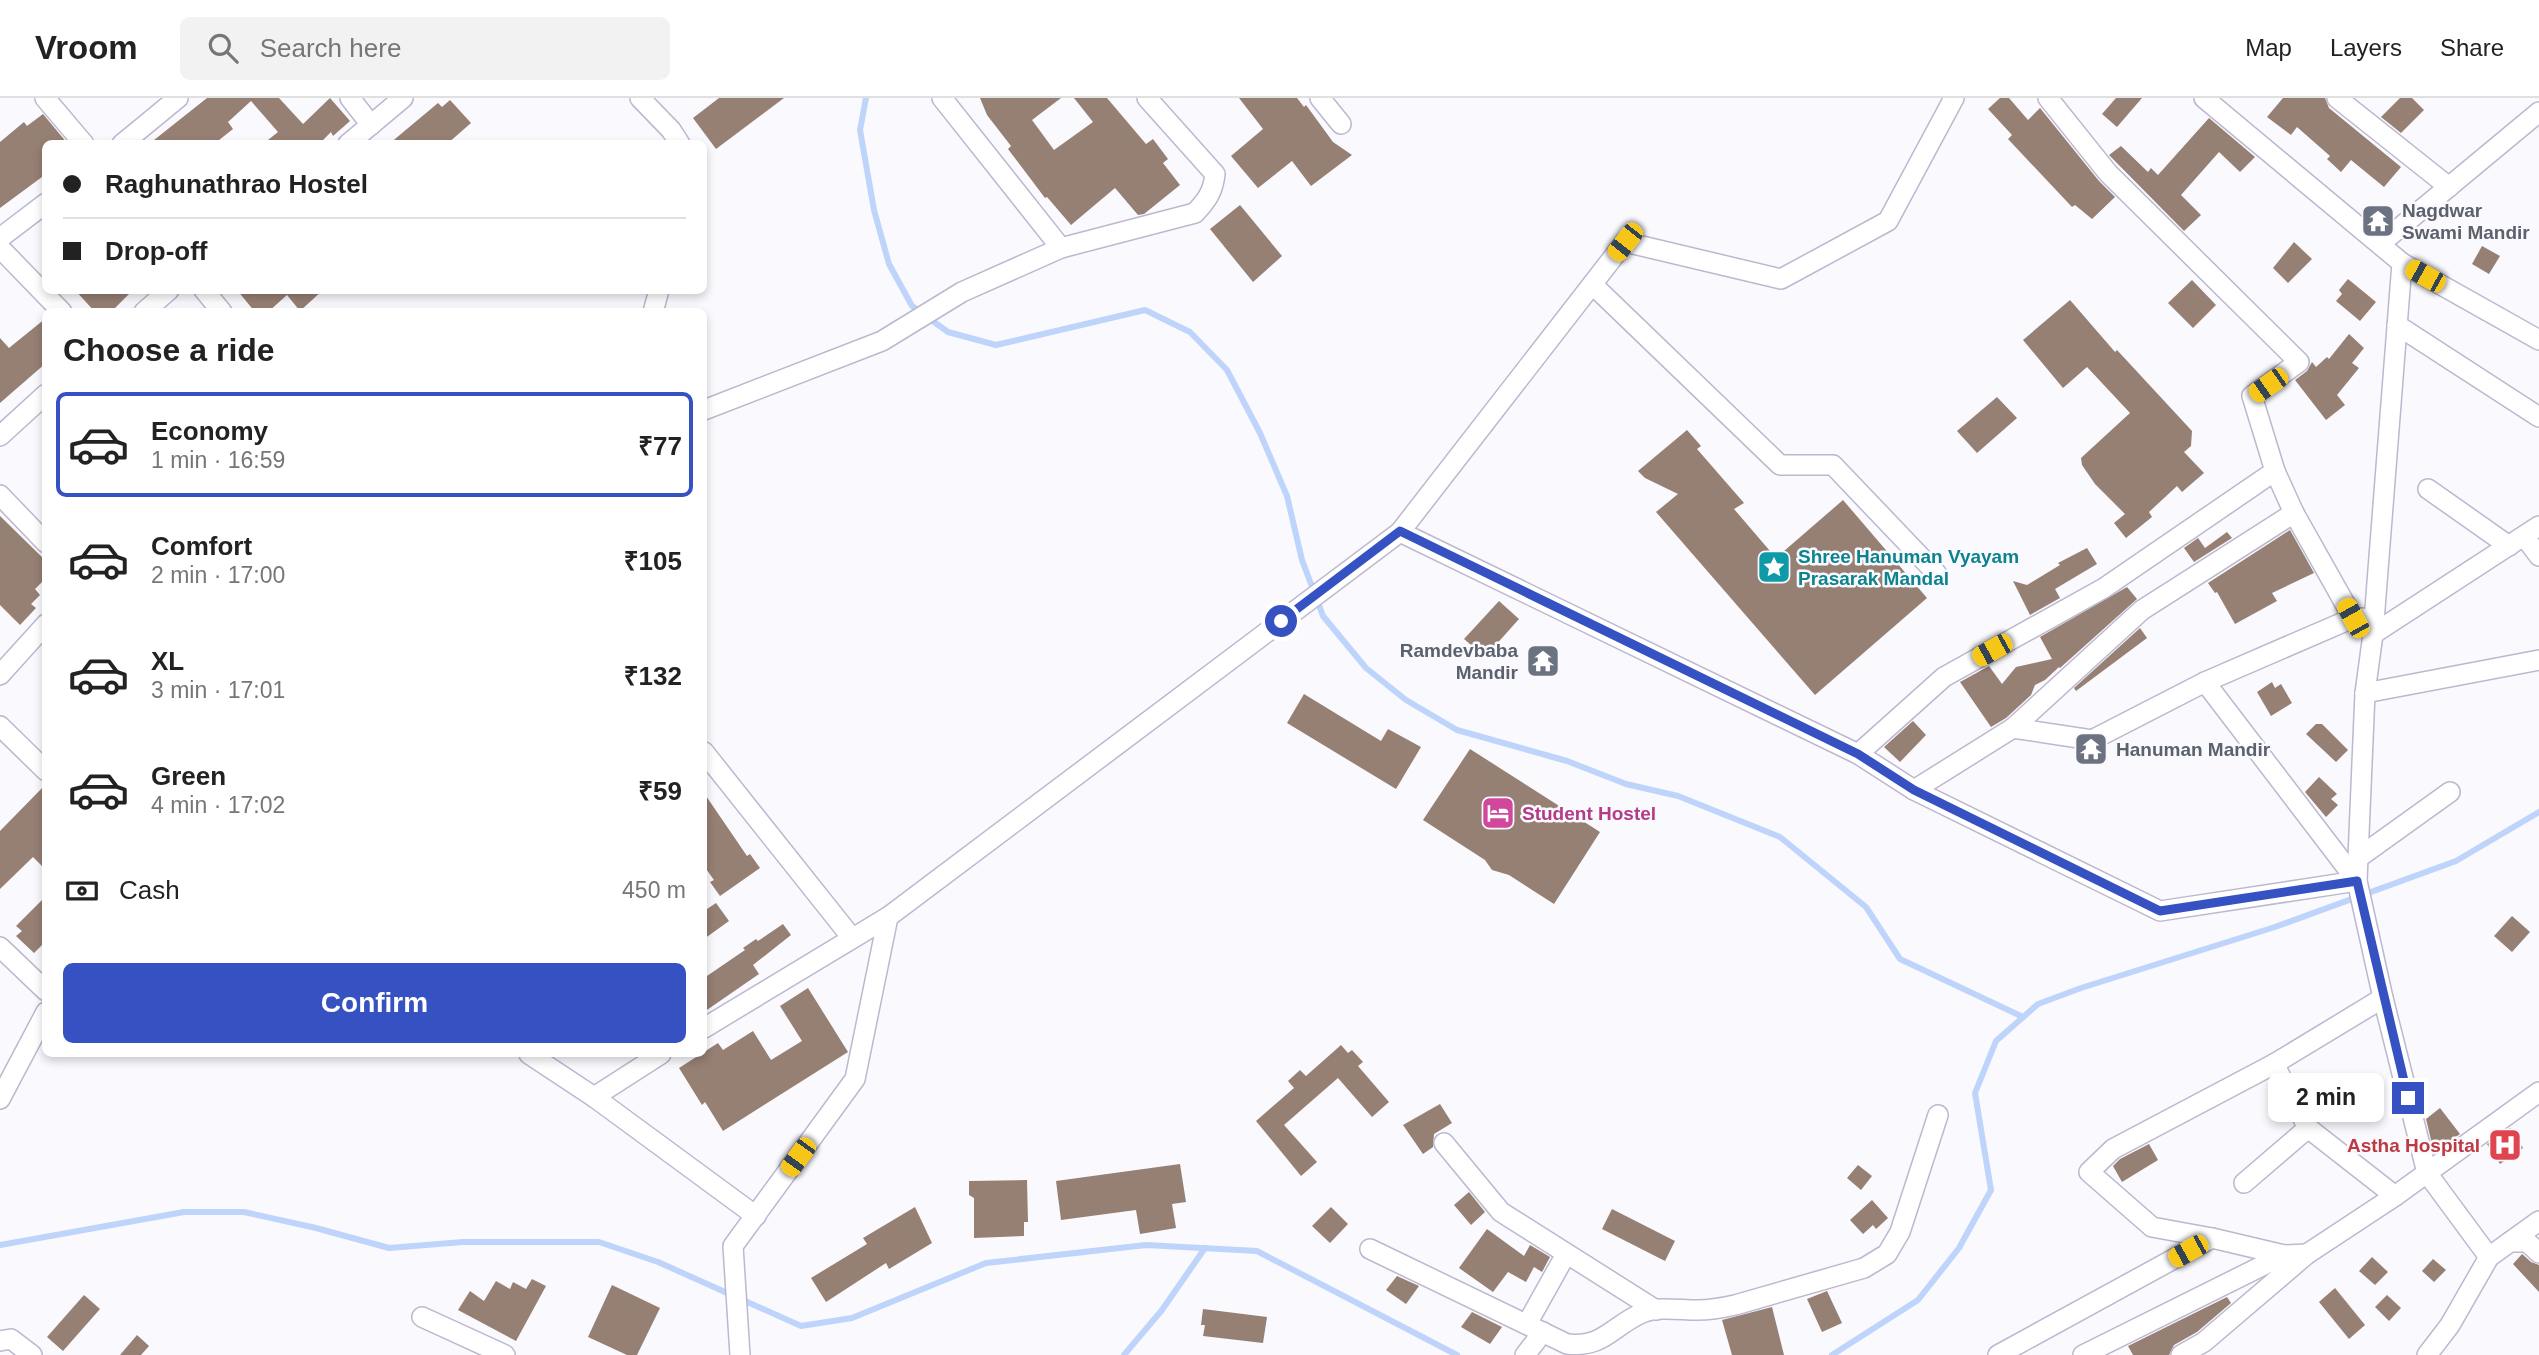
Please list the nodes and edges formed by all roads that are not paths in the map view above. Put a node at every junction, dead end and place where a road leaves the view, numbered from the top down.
1 (45, 98) edge
2 (178, 98) edge
3 (350, 98) edge
4 (403, 98) edge
5 (640, 98) edge
6 (942, 98) edge
7 (1147, 98) edge
8 (1320, 98) edge
9 (1954, 98) edge
10 (2048, 98) edge
11 (2204, 98) edge
12 (2337, 98) edge
13 (2539, 112) edge
14 (1340, 124) dead end
15 (371, 125) junction
16 (80, 140) edge
17 (127, 140) edge
18 (353, 140) edge
19 (677, 140) edge
20 (2449, 187) junction
21 (42, 206) edge
22 (0, 239) edge
23 (2380, 244) junction
24 (0, 248) edge
25 (1061, 248) junction
26 (2402, 263) junction
27 (1593, 285) junction
28 (42, 291) edge
29 (45, 294) edge
30 (164, 294) edge
31 (207, 294) edge
32 (58, 308) edge
33 (149, 308) edge
34 (219, 308) edge
35 (2397, 325) junction
36 (2539, 340) edge
37 (42, 403) edge
38 (707, 409) edge
39 (2539, 417) edge
40 (0, 436) edge
41 (2276, 471) junction
42 (2428, 489) dead end
43 (0, 495) edge
44 (2294, 513) junction
45 (1400, 531) junction
46 (2524, 536) edge
47 (42, 539) edge
48 (2539, 556) edge
49 (1937, 574) dead end
50 (2353, 618) junction
51 (2373, 627) junction
52 (42, 628) edge
53 (2539, 660) edge
54 (0, 675) edge
55 (2205, 682) junction
56 (2365, 693) junction
57 (0, 726) edge
58 (2014, 728) junction
59 (1858, 754) junction
60 (707, 756) edge
61 (42, 767) edge
62 (1914, 790) junction
63 (2450, 792) dead end
64 (2358, 858) junction
65 (2358, 885) junction
66 (888, 917) junction
67 (852, 938) junction
68 (0, 947) edge
69 (42, 987) edge
70 (2383, 998) junction
71 (42, 1020) edge
72 (707, 1026) edge
73 (533, 1057) edge
74 (648, 1057) edge
75 (2274, 1064) junction
76 (2539, 1093) edge
77 (594, 1097) junction
78 (0, 1099) edge
79 (1938, 1115) dead end
80 (2308, 1128) junction
81 (1444, 1143) dead end
82 (2427, 1173) junction
83 (2244, 1183) dead end
84 (2395, 1196) junction
85 (756, 1216) junction
86 (2539, 1222) edge
87 (2212, 1238) junction
88 (2510, 1242) junction
89 (1370, 1249) dead end
90 (2539, 1253) edge
91 (1566, 1254) junction
92 (2307, 1254) junction
93 (2284, 1255) junction
94 (2489, 1257) junction
95 (1656, 1310) junction
96 (422, 1317) dead end
97 (1535, 1328) junction
98 (0, 1341) edge
99 (1528, 1352) edge
100 (32, 1355) edge
101 (505, 1355) edge
102 (740, 1355) edge
103 (1998, 1355) edge
104 (2083, 1355) edge
105 (2181, 1355) edge
106 (2427, 1355) edge

1 - 16 street
2 - 17 street
3 - 15 street
4 - 15 street
5 - 19 street
6 - 25 street
7 - 25 street
8 - 14 street
9 - 27 street
10 - 41 street
11 - 23 street
12 - 20 street
13 - 20 street
15 - 18 street
20 - 23 street
21 - 22 street
23 - 26 street
24 - 28 street
25 - 38 street
26 - 35 street
26 - 36 street
27 - 45 street
27 - 49 street
29 - 32 street
30 - 33 street
31 - 34 street
35 - 39 street
35 - 51 street
37 - 40 street
41 - 44 street
41 - 59 street
42 - 46 street
43 - 47 street
44 - 50 street
44 - 58 street
45 - 59 street
45 - 66 street
46 - 48 street
46 - 51 street
50 - 51 street
50 - 55 street
51 - 56 street
52 - 54 street
53 - 56 street
55 - 58 street
55 - 65 street
56 - 64 street
57 - 61 street
58 - 62 street
59 - 62 street
60 - 67 street
62 - 65 street
63 - 64 street
64 - 65 street
65 - 70 street
66 - 67 street
66 - 85 street
67 - 72 street
68 - 69 street
70 - 75 street
70 - 82 street
71 - 78 street
73 - 77 street
74 - 77 street
75 - 80 street
75 - 87 street
76 - 82 street
77 - 85 street
79 - 95 street
80 - 83 street
80 - 84 street
81 - 91 street
82 - 84 street
82 - 94 street
84 - 92 street
85 - 102 street
86 - 88 street
87 - 93 street
87 - 103 street
88 - 90 street
88 - 94 street
89 - 97 street
91 - 95 street
91 - 97 street
92 - 93 street
92 - 105 street
93 - 104 street
94 - 106 street
95 - 97 street
96 - 101 street
97 - 99 street
98 - 100 street

